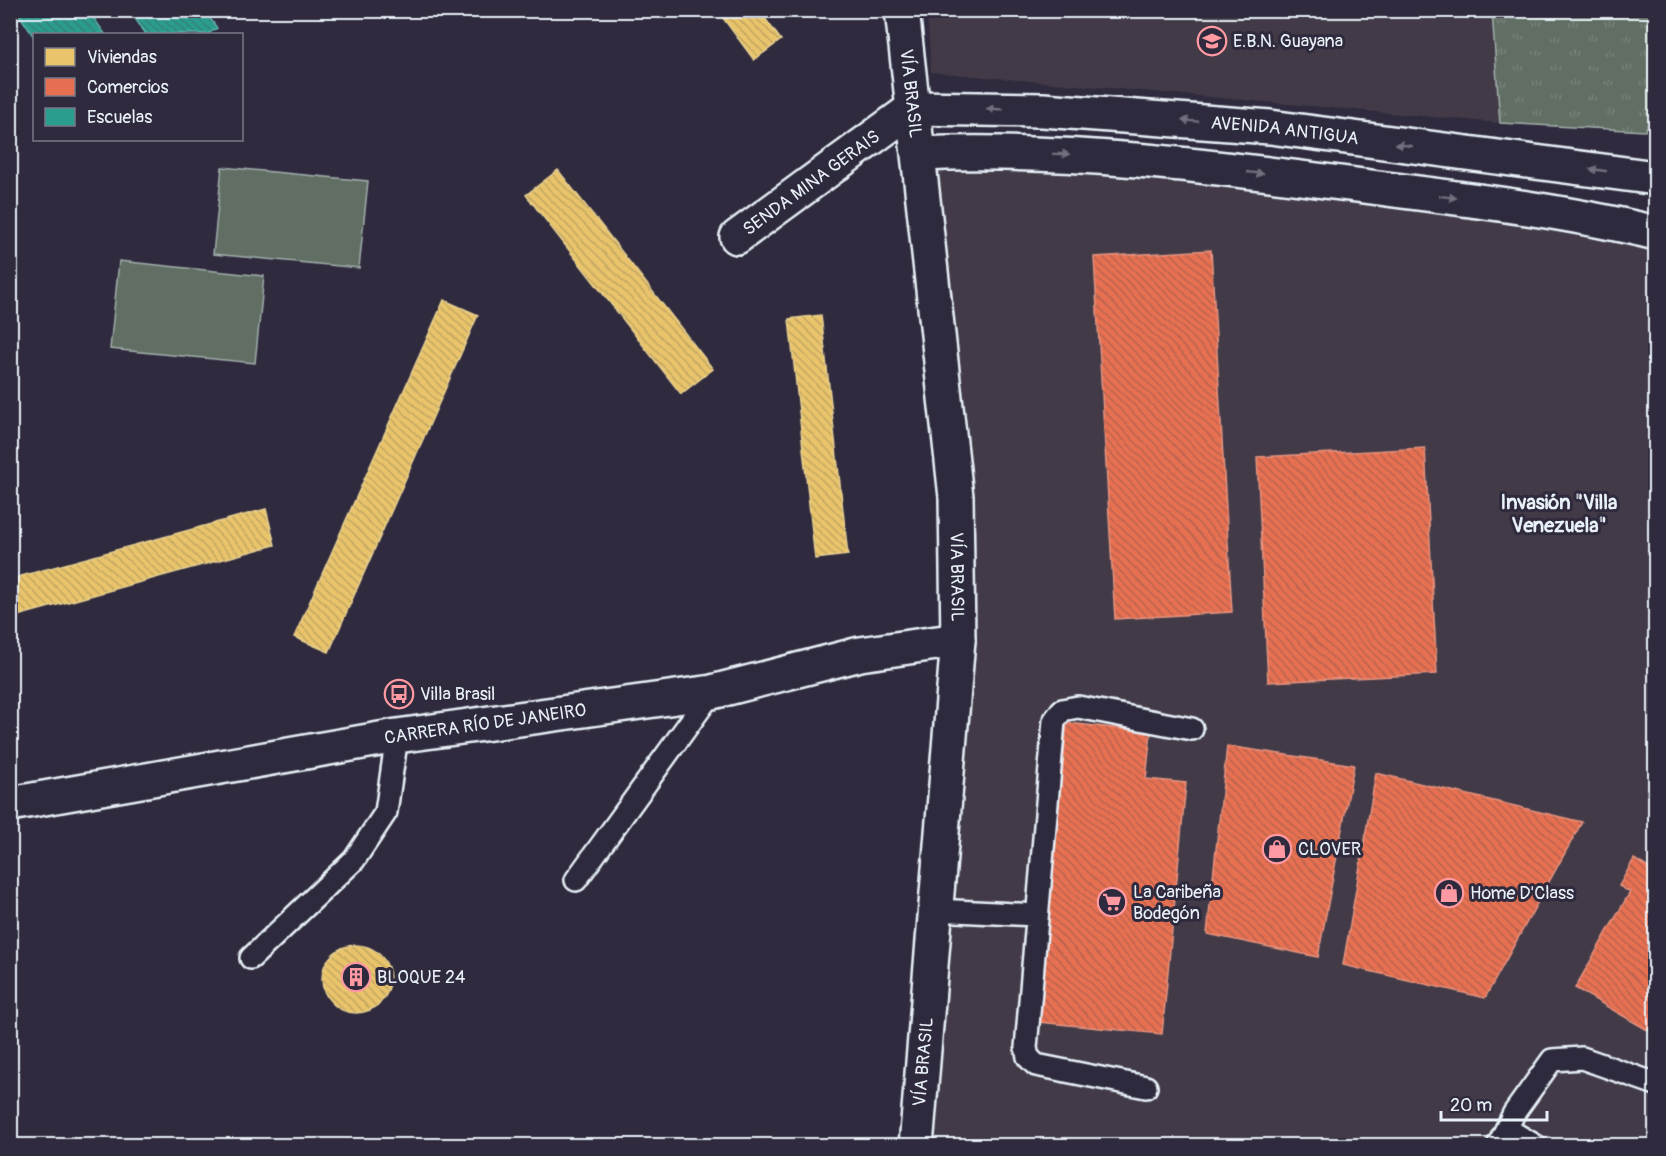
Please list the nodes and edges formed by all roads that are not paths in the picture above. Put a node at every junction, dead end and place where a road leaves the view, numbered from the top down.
1 (902, 10) edge
2 (913, 108) junction
3 (919, 154) junction
4 (1656, 178) edge
5 (1655, 232) edge
6 (737, 237) dead end
7 (958, 640) junction
8 (712, 692) junction
9 (1192, 729) dead end
10 (397, 736) junction
11 (10, 804) edge
12 (576, 880) dead end
13 (935, 910) junction
14 (1037, 915) junction
15 (251, 958) dead end
16 (1656, 1084) edge
17 (1146, 1087) dead end
18 (1502, 1137) edge
19 (916, 1146) edge
20 (1536, 1146) edge

1 - 2 street, VÍA BRASIL
2 - 3 street, VÍA BRASIL
4 -> 2 street, AVENIDA ANTIGUA
2 - 6 street, SENDA MINA GERAIS
3 -> 5 street
3 - 7 street, VÍA BRASIL
7 - 8 street, CARRERA RÍO DE JANEIRO
7 - 13 street, VÍA BRASIL
8 - 10 street, CARRERA RÍO DE JANEIRO
8 - 12 lane
9 - 14 lane
10 - 11 street, CARRERA RÍO DE JANEIRO
10 - 15 lane
13 - 14 lane
13 - 19 street, VÍA BRASIL
14 - 17 lane
16 - 18 lane
18 - 20 lane

